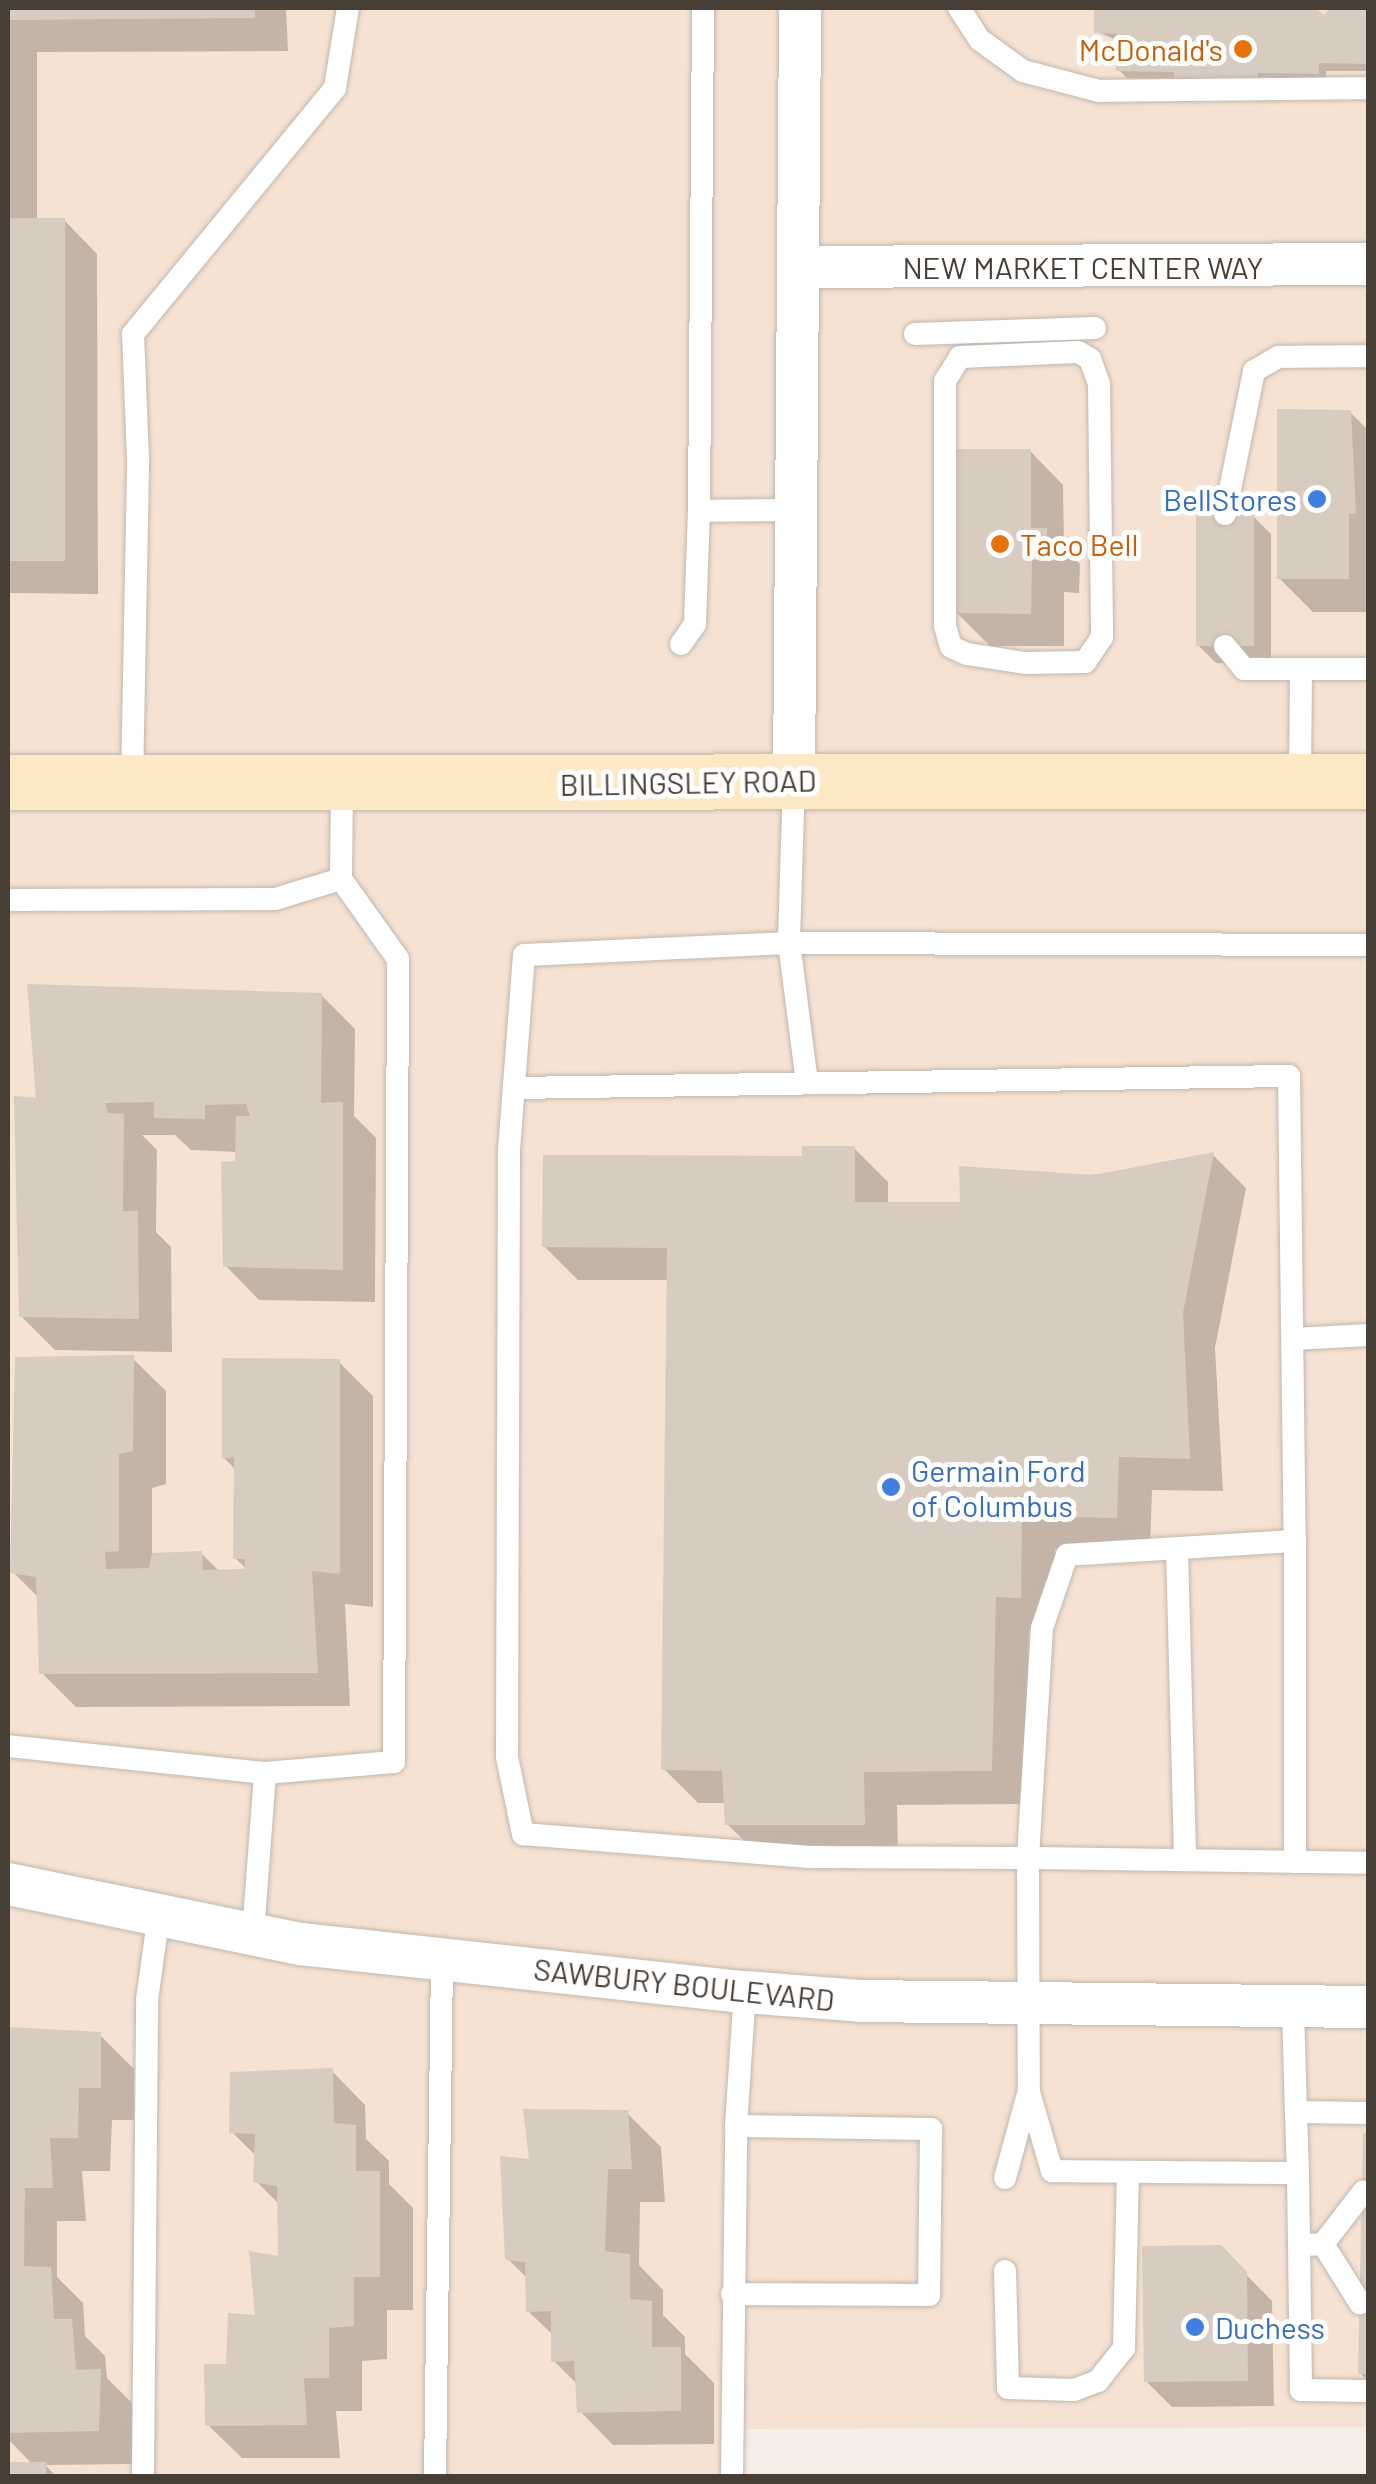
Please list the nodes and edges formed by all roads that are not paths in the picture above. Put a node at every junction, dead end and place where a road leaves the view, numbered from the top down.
1 (348, 8) edge
2 (704, 8) edge
3 (800, 8) edge
4 (960, 8) edge
5 (1368, 88) edge
6 (1368, 264) edge
7 (798, 266) junction
8 (1095, 328) dead end
9 (956, 331) junction
10 (915, 334) dead end
11 (1368, 356) edge
12 (960, 357) junction
13 (699, 510) junction
14 (796, 510) junction
15 (1225, 514) dead end
16 (681, 644) dead end
17 (1225, 646) dead end
18 (1301, 668) junction
19 (1368, 669) edge
20 (794, 780) junction
21 (1300, 781) junction
22 (1368, 781) edge
23 (8, 782) edge
24 (132, 782) junction
25 (342, 782) junction
26 (340, 879) junction
27 (8, 900) edge
28 (788, 943) junction
29 (1368, 945) edge
30 (807, 1084) junction
31 (514, 1088) junction
32 (1368, 1336) edge
33 (1294, 1339) junction
34 (1295, 1542) junction
35 (1177, 1548) junction
36 (8, 1746) edge
37 (265, 1773) junction
38 (1028, 1858) junction
39 (1185, 1860) junction
40 (1295, 1862) junction
41 (1368, 1863) edge
42 (8, 1884) edge
43 (160, 1914) junction
44 (253, 1934) junction
45 (442, 1959) junction
46 (745, 1992) junction
47 (1031, 2004) junction
48 (1368, 2007) edge
49 (1293, 2008) junction
50 (1028, 2092) junction
51 (1296, 2112) junction
52 (1368, 2112) edge
53 (736, 2126) junction
54 (1128, 2173) junction
55 (1298, 2174) junction
56 (1005, 2178) dead end
57 (1363, 2192) dead end
58 (1311, 2244) junction
59 (1005, 2271) dead end
60 (732, 2294) junction
61 (1360, 2303) dead end
62 (1368, 2391) edge
63 (143, 2476) edge
64 (434, 2476) edge
65 (732, 2476) edge

1 - 24 lane
2 - 13 lane
3 - 7 street
4 - 5 lane
6 - 7 street, NEW MARKET CENTER WAY
7 - 14 street
8 - 9 lane
9 - 10 lane
9 - 12 lane
11 - 15 lane
12 - 12 lane
13 - 14 lane
13 - 16 lane
14 - 20 street
17 - 18 lane
18 - 19 lane
18 - 21 lane
20 - 21 street, BILLINGSLEY ROAD
20 - 25 street, BILLINGSLEY ROAD
20 - 28 lane
21 - 22 street, BILLINGSLEY ROAD
23 - 24 street, BILLINGSLEY ROAD
24 - 25 street, BILLINGSLEY ROAD
25 - 26 lane
26 - 27 lane
26 - 37 lane
28 - 29 lane
28 - 30 lane
28 - 31 lane
30 - 31 lane
30 - 33 lane
31 - 38 lane
32 - 33 lane
33 - 34 lane
34 - 35 lane
34 - 40 lane
35 - 38 lane
35 - 39 lane
36 - 37 lane
37 - 44 lane
38 - 39 lane
38 - 47 lane
39 - 40 lane
40 - 41 lane
42 - 43 street, SAWBURY BOULEVARD
43 - 44 street, SAWBURY BOULEVARD
43 - 63 lane
44 - 45 street, SAWBURY BOULEVARD
45 - 46 street, SAWBURY BOULEVARD
45 - 64 lane
46 - 47 street, SAWBURY BOULEVARD
46 - 53 lane
47 - 49 street, SAWBURY BOULEVARD
47 - 50 lane
48 - 49 street, SAWBURY BOULEVARD
49 - 51 lane
50 - 54 lane
50 - 56 lane
51 - 52 lane
51 - 55 lane
53 - 60 lane
53 - 60 lane
54 - 55 lane
54 - 59 lane
55 - 58 lane
57 - 58 lane
58 - 61 lane
58 - 62 lane
60 - 65 lane

